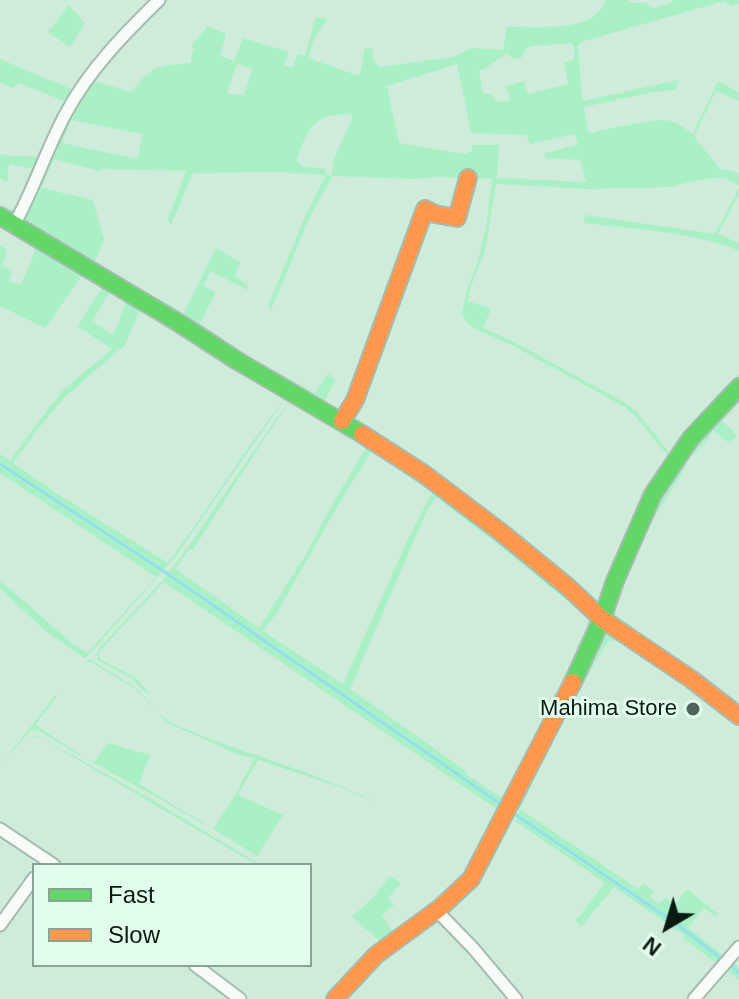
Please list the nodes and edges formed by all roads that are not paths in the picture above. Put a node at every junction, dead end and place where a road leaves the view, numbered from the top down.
1 (159, 0) edge
2 (468, 178) dead end
3 (7, 221) edge
4 (739, 387) edge
5 (342, 421) junction
6 (602, 619) junction
7 (739, 716) edge
8 (0, 829) edge
9 (48, 863) edge
10 (32, 881) edge
11 (438, 912) junction
12 (0, 925) edge
13 (739, 947) edge
14 (198, 967) edge
15 (240, 999) edge
16 (335, 999) edge
17 (516, 999) edge
18 (694, 999) edge

1 - 3 street
2 - 5 street
3 - 5 street
4 - 6 street
5 - 6 street
6 - 7 street
6 - 11 street
8 - 9 street
10 - 12 street
11 - 16 street
11 - 17 street
13 - 18 street
14 - 15 street

